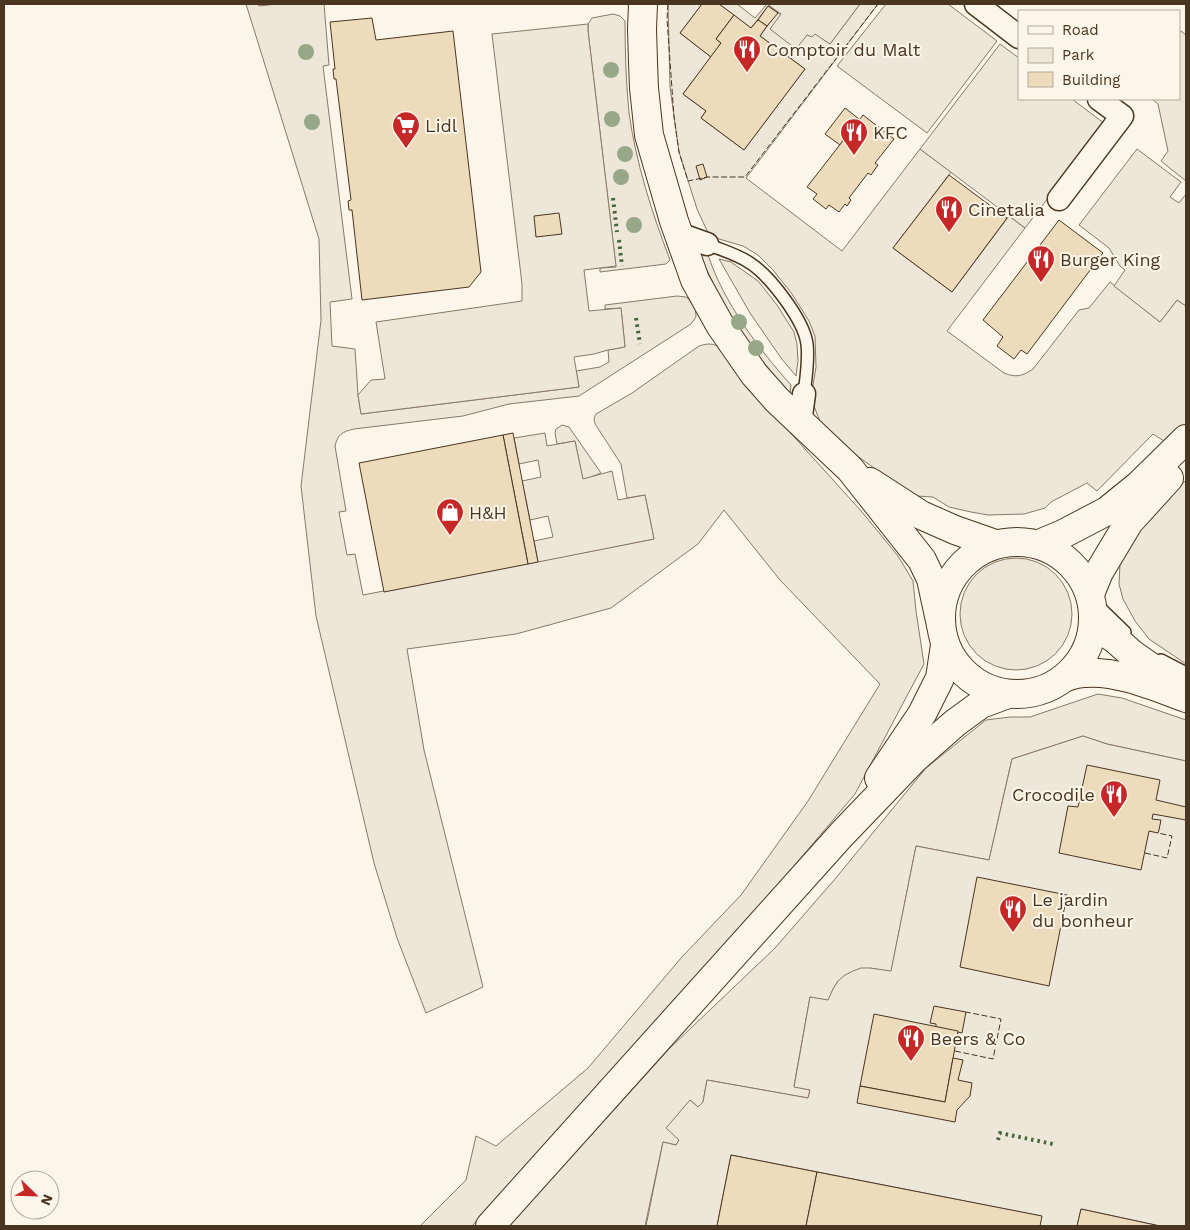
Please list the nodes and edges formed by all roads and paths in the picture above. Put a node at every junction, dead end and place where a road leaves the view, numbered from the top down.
1 (643, 4) edge
2 (976, 4) edge
3 (1018, 36) edge
4 (1100, 100) edge
5 (1059, 199) dead end
6 (679, 234) junction
7 (707, 244) joint
8 (804, 394) joint
9 (800, 423) junction
10 (1183, 434) edge
11 (1161, 448) dead end
12 (1186, 459) edge
13 (850, 469) junction
14 (1092, 507) dead end
15 (1032, 542) junction
16 (995, 544) junction
17 (1092, 606) junction
18 (943, 635) junction
19 (1135, 641) dead end
20 (1146, 650) dead end
21 (1186, 673) edge
22 (1066, 677) junction
23 (1186, 692) edge
24 (1008, 694) junction
25 (1186, 698) edge
26 (842, 834) junction
27 (490, 1226) edge

1 - 6 main road
2 - 3 street
4 - 5 street
6 - 7 street
6 - 9 main road
7 - 8 lane
8 - 9 street
9 - 13 main road
10 - 11 lane
10 - 15 main road
12 - 17 main road
13 - 16 main road
13 - 18 main road
14 - 15 lane
15 - 16 main road
15 - 17 main road
16 - 18 main road
17 - 19 lane
17 - 22 main road
17 - 23 main road
18 - 24 main road
18 - 26 main road
20 - 21 lane
22 - 24 main road
22 - 25 main road
24 - 26 main road
26 - 27 main road

